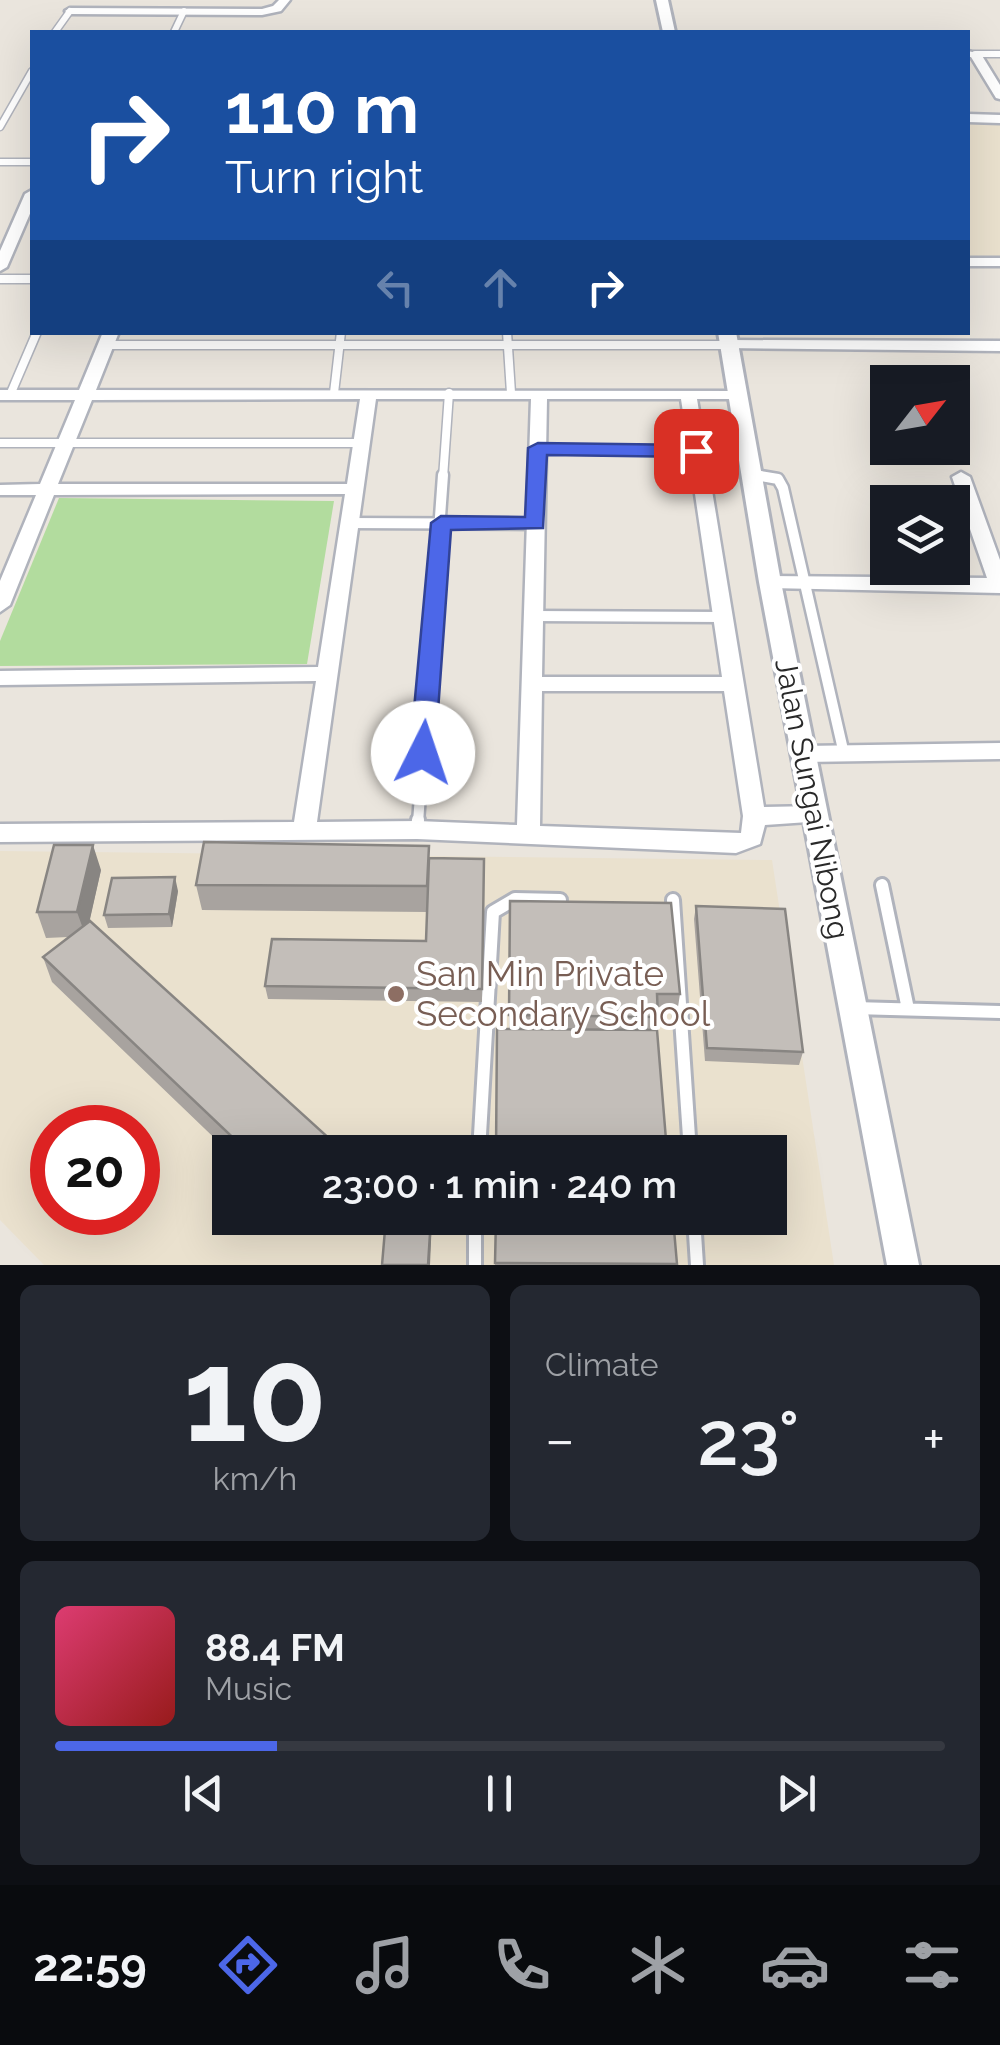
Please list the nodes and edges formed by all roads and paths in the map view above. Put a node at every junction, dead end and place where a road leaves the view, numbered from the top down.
1 (285, 0) edge
2 (662, 0) edge
3 (70, 11) joint
4 (184, 12) junction
5 (56, 30) edge
6 (175, 30) edge
7 (669, 30) edge
8 (971, 54) edge
9 (1000, 54) edge
10 (30, 77) edge
11 (1000, 95) edge
12 (970, 118) edge
13 (1000, 118) edge
14 (0, 126) edge
15 (0, 162) edge
16 (30, 162) edge
17 (30, 199) edge
18 (970, 262) edge
19 (1000, 262) edge
20 (0, 267) edge
21 (0, 279) edge
22 (30, 280) edge
23 (36, 335) edge
24 (341, 335) edge
25 (506, 335) edge
26 (108, 339) edge
27 (741, 339) edge
28 (918, 339) edge
29 (340, 345) junction
30 (508, 345) junction
31 (1000, 346) edge
32 (334, 393) junction
33 (369, 393) junction
34 (449, 393) junction
35 (511, 393) junction
36 (539, 394) junction
37 (688, 394) junction
38 (739, 394) junction
39 (5, 395) edge
40 (86, 395) junction
41 (0, 443) edge
42 (361, 443) junction
43 (66, 444) junction
44 (538, 448) junction
45 (696, 451) junction
46 (752, 475) junction
47 (961, 477) dead end
48 (46, 489) junction
49 (354, 489) junction
50 (0, 490) edge
51 (348, 522) junction
52 (441, 523) junction
53 (535, 524) junction
54 (770, 582) junction
55 (804, 582) junction
56 (1000, 586) edge
57 (0, 605) edge
58 (534, 616) junction
59 (721, 617) junction
60 (324, 674) junction
61 (0, 678) edge
62 (533, 684) junction
63 (731, 684) junction
64 (1000, 751) edge
65 (804, 754) junction
66 (844, 754) junction
67 (815, 815) junction
68 (754, 816) junction
69 (417, 830) junction
70 (304, 831) junction
71 (0, 834) edge
72 (528, 835) junction
73 (882, 885) dead end
74 (560, 900) edge
75 (673, 900) edge
76 (853, 1008) junction
77 (908, 1010) junction
78 (1000, 1012) edge
79 (480, 1135) edge
80 (689, 1135) edge
81 (475, 1235) edge
82 (695, 1235) edge
83 (475, 1265) edge
84 (697, 1265) edge
85 (903, 1265) edge

1 - 4 street
2 - 7 street
3 - 4 street
3 - 5 lane
4 - 6 lane
8 - 9 lane
8 - 11 street
10 - 14 lane
12 - 13 street
15 - 16 lane
17 - 20 street
18 - 19 street
21 - 22 lane
23 - 39 lane
24 - 29 lane
25 - 30 lane
26 - 29 lane
26 - 40 street
27 - 28 street
27 - 30 lane
27 - 38 street, Jalan Sungai Nibong
28 - 31 street
29 - 30 lane
29 - 32 lane
30 - 35 lane
32 - 33 street
32 - 40 street
33 - 34 street
33 - 42 street
34 - 35 street
34 - 52 lane
35 - 36 street
36 - 37 street
36 - 44 street
37 - 38 street
37 - 45 street
38 - 46 street, Jalan Sungai Nibong
39 - 40 street
40 - 43 street
41 - 43 lane
42 - 43 lane
42 - 49 street
43 - 48 street
44 - 45 lane
44 - 53 street
45 - 59 street
46 - 54 street, Jalan Sungai Nibong
46 - 55 lane
47 - 56 street
48 - 49 street
48 - 50 street
48 - 57 street
49 - 51 street
51 - 52 lane
51 - 60 street
52 - 53 lane
52 - 69 lane
53 - 58 street
54 - 55 street
54 - 65 street, Jalan Sungai Nibong
55 - 56 street
55 - 66 lane
58 - 59 lane
58 - 62 street
59 - 63 street
60 - 61 street
60 - 70 street
62 - 63 street
62 - 72 street
63 - 68 street
64 - 66 street
65 - 66 street
65 - 67 street, Jalan Sungai Nibong
67 - 68 street
67 - 76 street, Jalan Sungai Nibong
68 - 72 street
69 - 70 street
69 - 72 street
70 - 71 street
73 - 77 lane
74 - 79 lane
75 - 80 lane
76 - 77 lane
76 - 85 street, Jalan Sungai Nibong
77 - 78 lane
81 - 83 lane
82 - 84 lane

